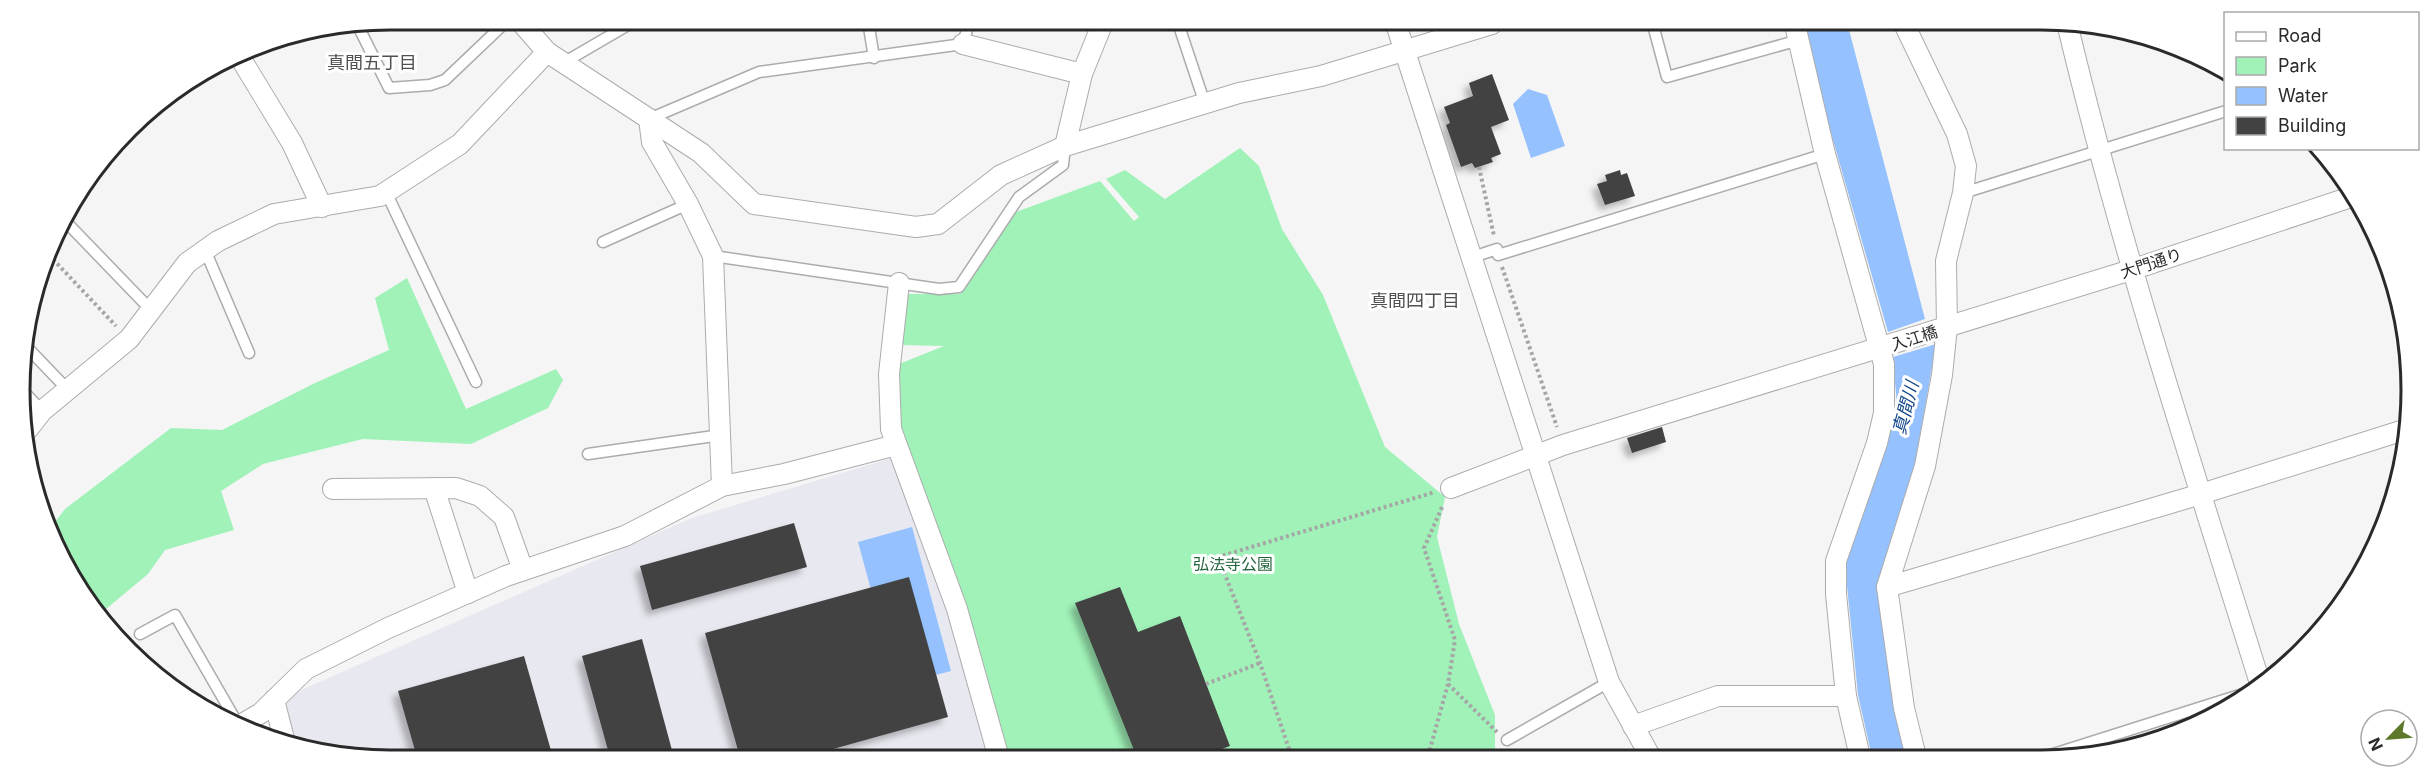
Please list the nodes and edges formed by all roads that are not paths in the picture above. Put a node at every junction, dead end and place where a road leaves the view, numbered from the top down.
1 (498, 30) edge
2 (529, 30) edge
3 (615, 30) edge
4 (870, 30) edge
5 (967, 30) edge
6 (1100, 30) edge
7 (1180, 30) edge
8 (1398, 30) edge
9 (1472, 30) edge
10 (1654, 30) edge
11 (1907, 30) edge
12 (361, 31) edge
13 (2069, 31) edge
14 (1797, 33) edge
15 (963, 44) junction
16 (1404, 50) junction
17 (555, 57) junction
18 (874, 57) junction
19 (243, 61) edge
20 (1082, 74) junction
21 (1205, 104) junction
22 (2224, 112) edge
23 (649, 119) junction
24 (1065, 146) junction
25 (2098, 150) junction
26 (1826, 154) junction
27 (386, 192) junction
28 (1963, 193) junction
29 (2346, 199) edge
30 (688, 204) junction
31 (322, 207) junction
32 (70, 226) edge
33 (603, 242) dead end
34 (205, 250) junction
35 (713, 256) junction
36 (1470, 258) junction
37 (2131, 270) junction
38 (899, 283) junction
39 (152, 310) junction
40 (1947, 327) junction
41 (1881, 349) junction
42 (32, 353) edge
43 (249, 353) dead end
44 (476, 382) dead end
45 (68, 390) junction
46 (30, 399) edge
47 (42, 411) junction
48 (32, 424) edge
49 (2398, 432) edge
50 (721, 435) junction
51 (896, 445) junction
52 (588, 454) dead end
53 (1537, 455) junction
54 (722, 486) junction
55 (434, 488) junction
56 (1450, 488) road end
57 (333, 489) dead end
58 (2201, 494) junction
59 (523, 570) junction
60 (1887, 587) junction
61 (468, 593) junction
62 (140, 634) dead end
63 (2258, 677) edge
64 (1609, 682) junction
65 (1845, 696) junction
66 (274, 700) junction
67 (2224, 700) edge
68 (232, 713) edge
69 (248, 721) edge
70 (1633, 726) junction
71 (282, 734) edge
72 (1507, 740) road end
73 (2071, 748) edge
74 (997, 750) edge
75 (1647, 750) edge
76 (1858, 750) edge
77 (1914, 750) edge

1 - 12 lane
2 - 17 street
3 - 17 lane
4 - 18 lane
5 - 15 lane
6 - 20 street
7 - 21 lane
8 - 16 street
9 - 16 street
10 - 14 lane
11 - 28 street
13 - 25 street
14 - 26 street
15 - 18 lane
15 - 20 street
16 - 21 street
16 - 36 street
17 - 23 street
17 - 27 street
18 - 23 lane
19 - 31 street
20 - 24 street
21 - 24 street
22 - 25 lane
23 - 24 street
23 - 30 street
24 - 38 lane
25 - 28 lane
25 - 37 street
26 - 36 lane
26 - 41 street
27 - 31 street
27 - 44 lane
28 - 40 street
29 - 37 street, 大門通り
30 - 33 lane
30 - 35 street
31 - 34 street
32 - 39 lane
34 - 39 street
34 - 43 lane
35 - 38 lane
35 - 50 street
36 - 53 street
37 - 40 street, 大門通り
37 - 58 street
38 - 51 street
39 - 45 street
40 - 41 street, 入江橋
40 - 60 street
41 - 53 street, 入江橋
41 - 65 street
42 - 45 lane
45 - 47 street
46 - 47 lane
47 - 48 street
49 - 58 street
50 - 52 lane
50 - 54 street
51 - 54 street
51 - 74 street
53 - 56 street, 入江橋
53 - 64 street
54 - 59 street
55 - 57 street
55 - 59 street
55 - 61 street
58 - 60 street
58 - 63 street
59 - 61 street
60 - 77 street
61 - 66 street
62 - 68 lane
64 - 70 street
64 - 72 lane
65 - 70 street
65 - 76 street
66 - 69 street
66 - 71 street
67 - 73 lane
70 - 75 street

